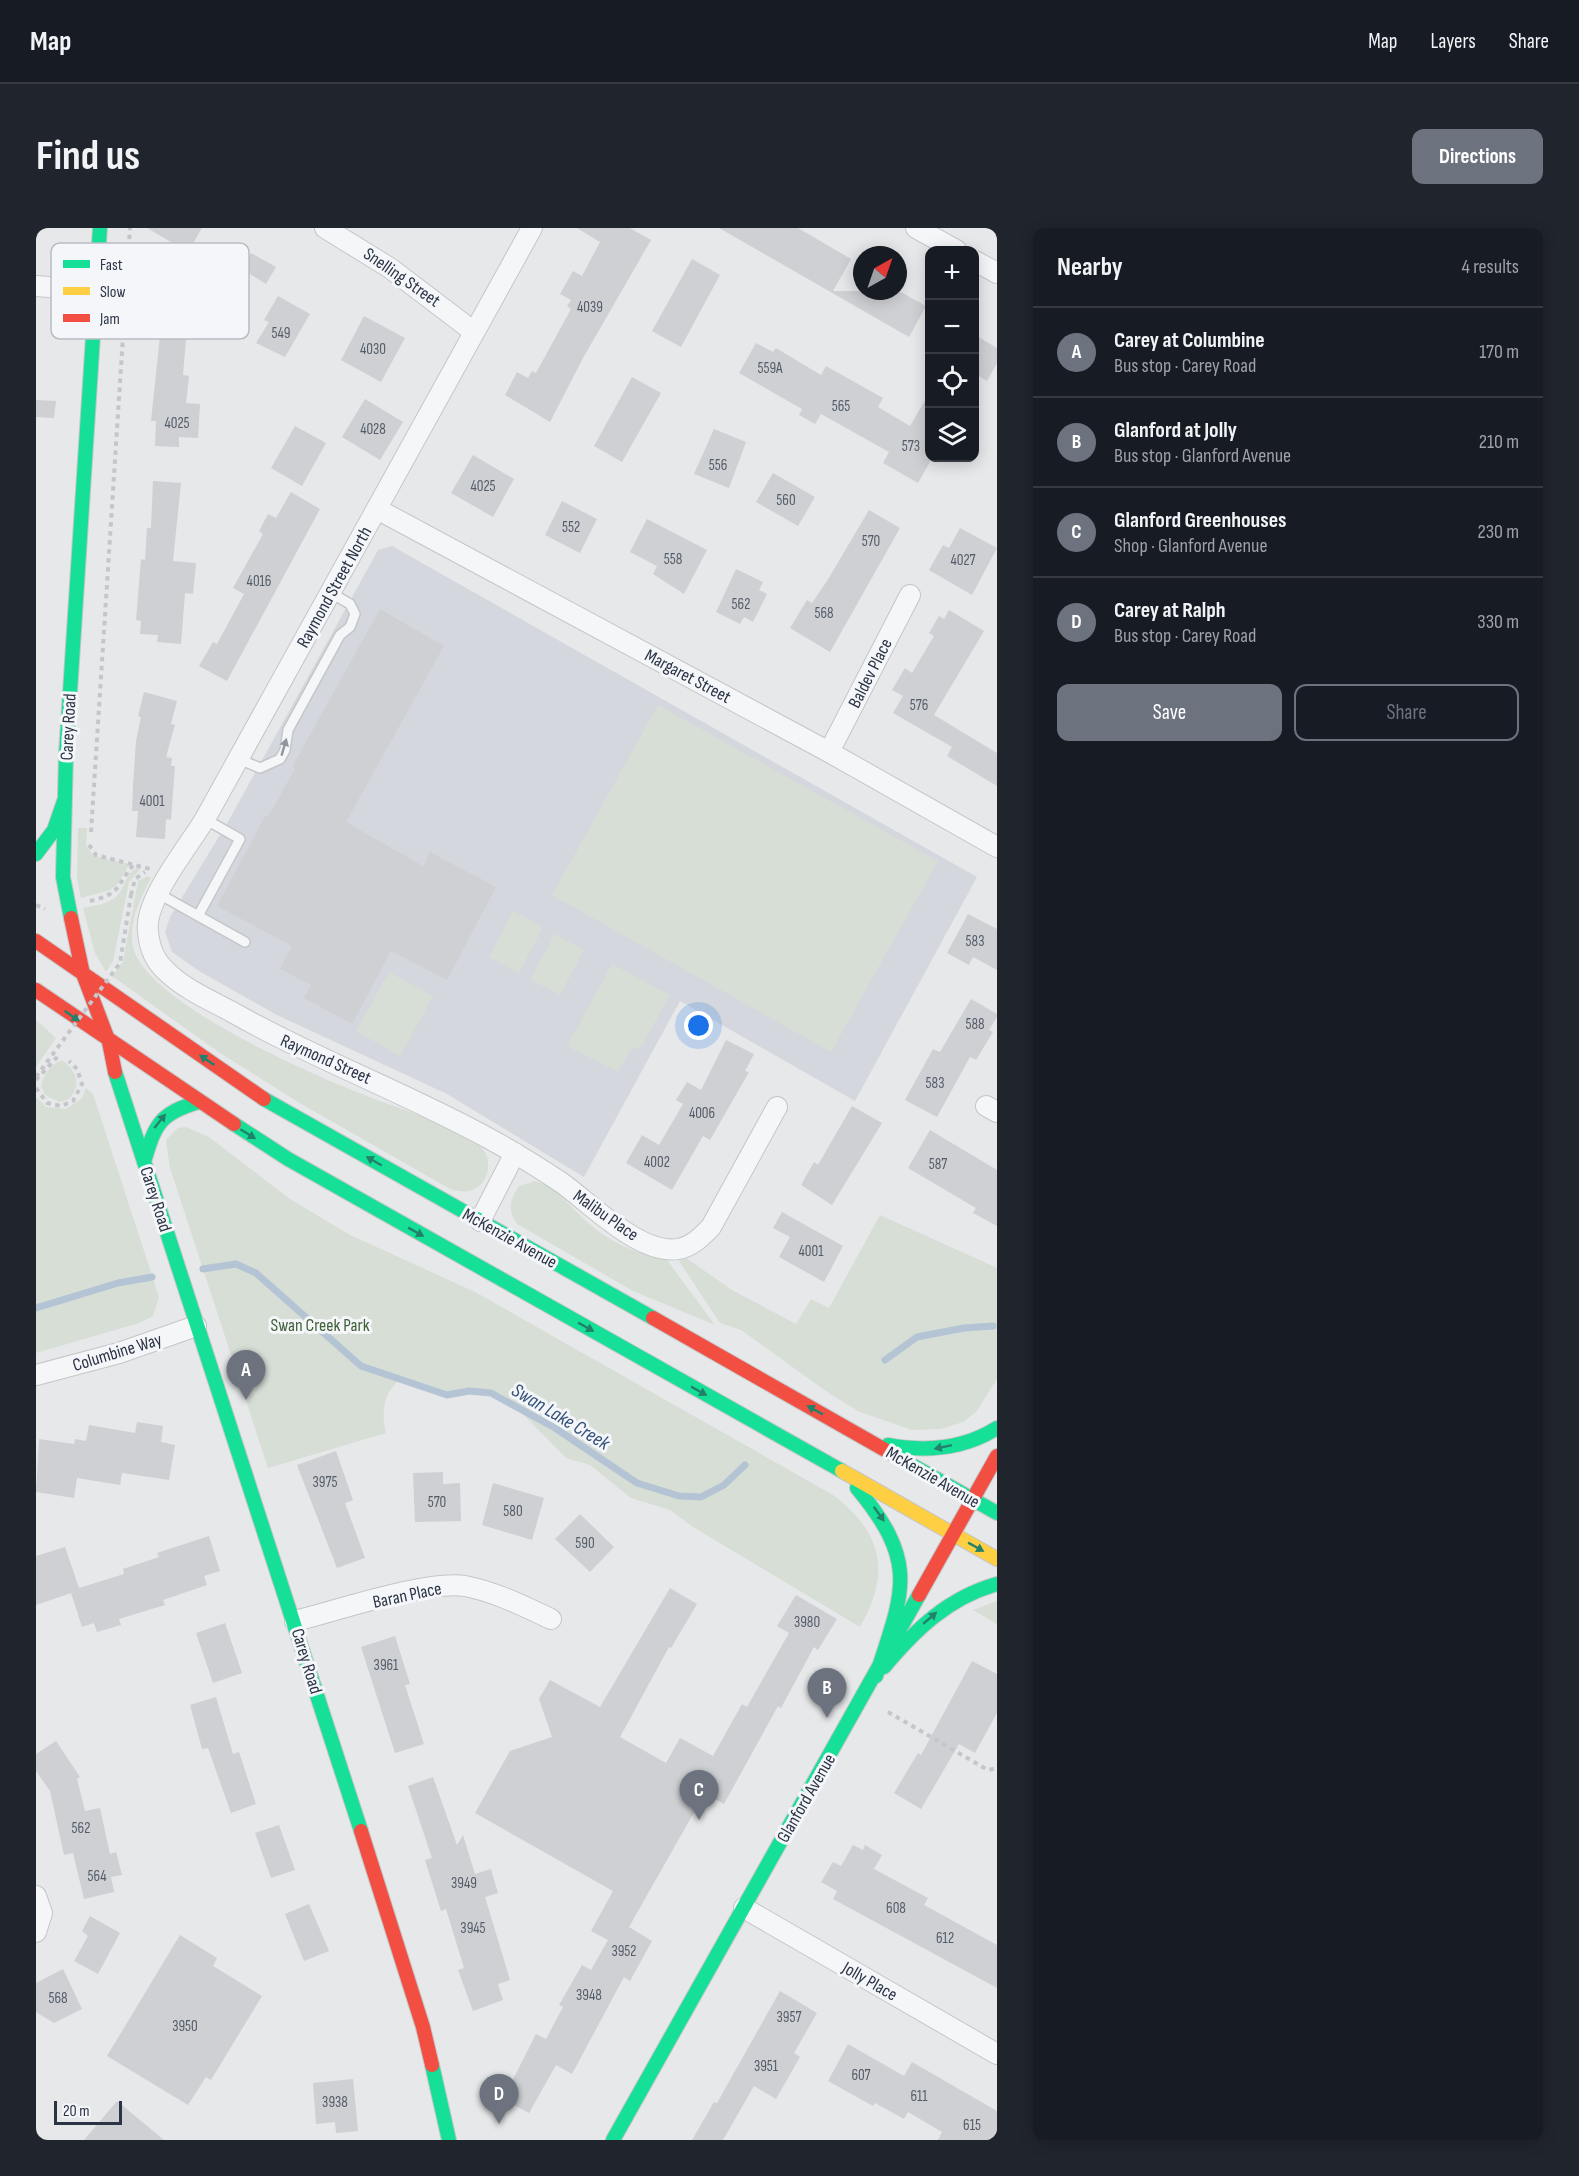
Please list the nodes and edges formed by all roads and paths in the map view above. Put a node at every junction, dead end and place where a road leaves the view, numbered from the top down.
1 (100, 228) edge
2 (130, 228) edge
3 (325, 228) edge
4 (532, 228) edge
5 (916, 228) edge
6 (99, 243) edge
7 (129, 243) edge
8 (949, 246) edge
9 (979, 263) edge
10 (997, 273) edge
11 (36, 286) edge
12 (51, 287) edge
13 (474, 332) junction
14 (93, 339) edge
15 (122, 339) edge
16 (377, 509) junction
17 (331, 593) junction
18 (910, 595) dead end
19 (830, 752) junction
20 (239, 759) junction
21 (64, 801) junction
22 (206, 819) junction
23 (997, 847) edge
24 (36, 854) edge
25 (135, 863) junction
26 (151, 870) dead end
27 (159, 894) junction
28 (131, 895) dead end
29 (101, 899) dead end
30 (36, 905) edge
31 (45, 909) dead end
32 (198, 916) junction
33 (72, 925) junction
34 (36, 941) edge
35 (245, 942) dead end
36 (152, 948) joint
37 (56, 955) junction
38 (38, 962) dead end
39 (83, 974) junction
40 (36, 990) edge
41 (109, 1042) junction
42 (60, 1054) dead end
43 (69, 1061) dead end
44 (36, 1078) edge
45 (36, 1088) edge
46 (199, 1102) junction
47 (777, 1107) dead end
48 (515, 1153) junction
49 (144, 1162) junction
50 (480, 1221) junction
51 (196, 1326) junction
52 (36, 1375) edge
53 (997, 1428) edge
54 (866, 1439) junction
55 (997, 1456) edge
56 (840, 1470) junction
57 (973, 1500) junction
58 (997, 1513) edge
59 (954, 1536) junction
60 (997, 1559) edge
61 (997, 1584) edge
62 (551, 1619) dead end
63 (295, 1621) junction
64 (876, 1676) junction
65 (888, 1712) dead end
66 (997, 1768) edge
67 (36, 1896) edge
68 (744, 1908) junction
69 (36, 1932) edge
70 (997, 2054) edge
71 (448, 2140) edge
72 (613, 2140) edge

1 - 6 main road, Carey Road
2 - 7 path
3 - 13 street, Snelling Street
4 - 13 street, Raymond Street North
5 - 8 street
9 - 10 street
11 - 12 street
13 - 16 street, Raymond Street North
14 - 21 main road, Carey Road
15 - 25 path
16 - 17 street, Raymond Street North
16 - 19 street, Margaret Street
17 - 20 street, Raymond Street North
20 -> 17 lane
18 - 19 street, Baldev Place
19 - 23 street, Margaret Street
20 - 22 street, Raymond Street North
21 - 24 main road
21 - 33 main road, Carey Road
22 - 27 street, Raymond Street North
22 - 32 lane
25 - 26 path
25 - 29 path
27 - 32 lane
27 - 36 street, Raymond Street North
28 - 44 path, bridge
30 - 31 path
32 - 35 lane
33 - 37 main road
33 - 39 main road, Carey Road
34 - 37 main road, McKenzie Avenue
36 - 48 street, Raymond Street
37 - 38 main road
37 - 39 main road, McKenzie Avenue
39 - 41 main road, Carey Road
50 -> 39 main road, McKenzie Avenue
40 -> 41 main road
41 - 46 main road
41 - 49 main road, Carey Road
42 - 44 path
43 - 45 path
49 -> 46 main road
46 -> 56 main road
47 - 48 street, Malibu Place
48 - 50 street
49 - 51 main road, Carey Road
54 -> 50 main road, McKenzie Avenue
51 - 52 street, Columbine Way
51 - 63 main road, Carey Road
53 -> 54 main road
54 - 57 main road, McKenzie Avenue
55 - 57 main road, Glanford Avenue
56 - 59 main road
56 -> 64 main road
57 - 58 main road, McKenzie Avenue
57 - 59 main road, Glanford Avenue
59 -> 60 main road
59 - 64 main road, Glanford Avenue
64 -> 61 main road
62 - 63 street, Baran Place
63 - 71 main road, Carey Road
64 - 68 main road, Glanford Avenue
65 - 66 path
67 - 69 street
68 - 70 street, Jolly Place
68 - 72 main road, Glanford Avenue

